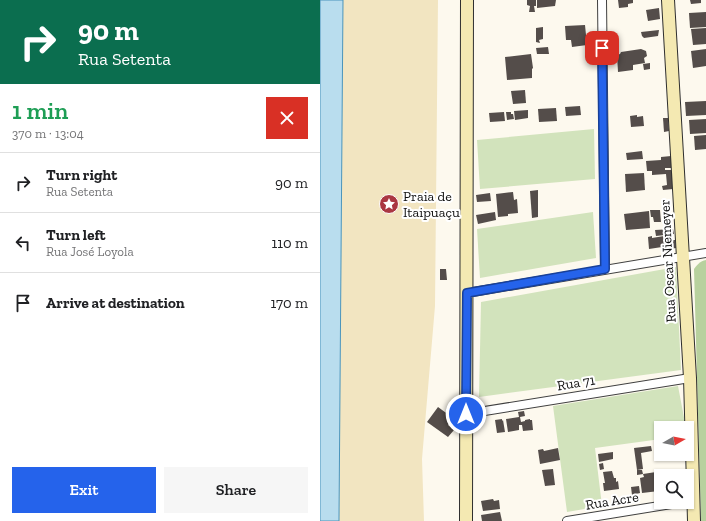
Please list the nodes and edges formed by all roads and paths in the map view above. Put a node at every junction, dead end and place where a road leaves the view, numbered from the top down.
1 (467, 0) edge
2 (602, 0) edge
3 (668, 0) edge
4 (706, 253) edge
5 (683, 257) junction
6 (605, 269) junction
7 (467, 293) junction
8 (690, 378) junction
9 (466, 414) junction
10 (689, 469) edge
11 (654, 507) edge
12 (690, 509) edge
13 (466, 521) edge
14 (567, 521) edge
15 (694, 521) edge

1 - 7 street
2 - 6 street
3 - 5 street, Rua Oscar Niemeyer
4 - 5 street
5 - 6 street
5 - 8 street, Rua Oscar Niemeyer
6 - 7 street
7 - 9 street
8 - 9 street, Rua 71
8 - 10 street, Rua Oscar Niemeyer
9 - 13 street
11 - 14 street, Rua Acre
12 - 15 street, Rua Oscar Niemeyer

